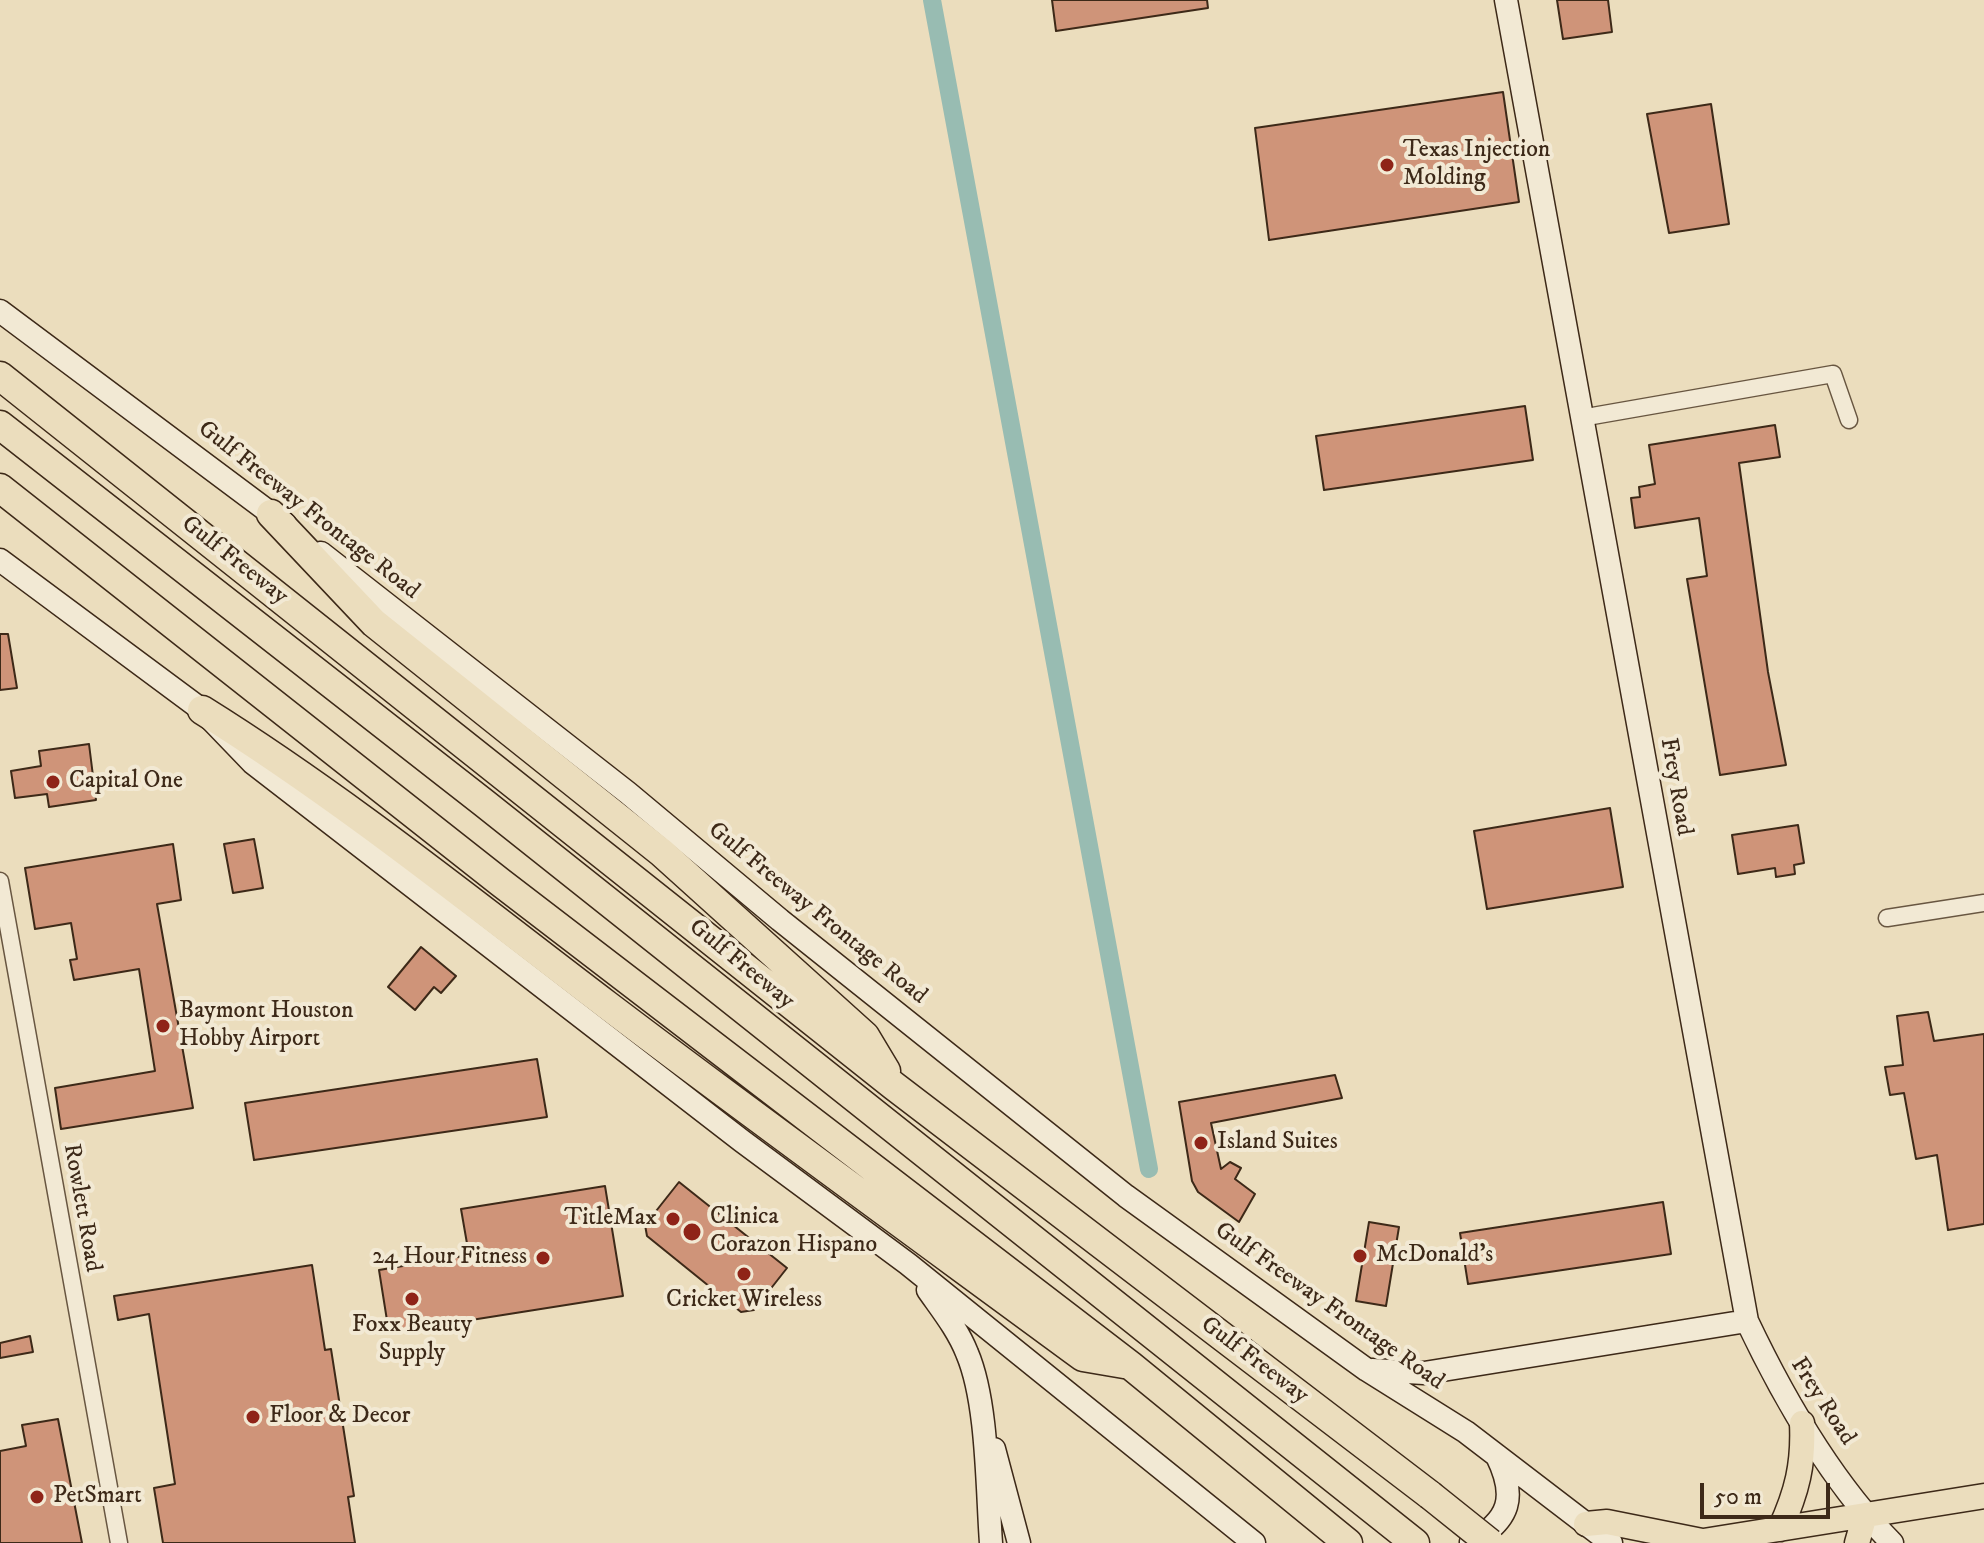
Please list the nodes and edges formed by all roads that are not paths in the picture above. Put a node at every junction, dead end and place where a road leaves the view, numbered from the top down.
1 (1506, 0) edge
2 (0, 311) edge
3 (0, 376) edge
4 (1581, 418) junction
5 (1849, 420) dead end
6 (0, 425) edge
7 (0, 488) edge
8 (271, 514) junction
9 (0, 560) edge
10 (202, 710) junction
11 (0, 881) edge
12 (1984, 903) edge
13 (1887, 918) dead end
14 (894, 1086) junction
15 (908, 1264) junction
16 (1747, 1321) junction
17 (1130, 1365) junction
18 (1367, 1370) junction
19 (977, 1385) junction
20 (1802, 1423) junction
21 (1496, 1454) junction
22 (1984, 1496) edge
23 (1865, 1515) junction
24 (1586, 1524) junction
25 (1780, 1529) junction
26 (1696, 1542) edge
27 (119, 1543) edge
28 (991, 1543) edge
29 (1019, 1543) edge
30 (1254, 1543) edge
31 (1348, 1543) edge
32 (1415, 1543) edge
33 (1470, 1543) edge
34 (1490, 1543) edge
35 (1611, 1543) edge
36 (1857, 1543) edge
37 (1892, 1543) edge

1 - 4 main road, Frey Road
2 - 8 main road, Gulf Freeway Frontage Road
3 - 14 highway, Gulf Freeway
4 - 5 street
4 - 16 main road, Frey Road
6 - 32 highway, Gulf Freeway
7 - 17 highway
8 - 14 highway
8 - 18 main road, Gulf Freeway Frontage Road
9 - 10 main road
10 - 15 main road
10 - 17 highway
11 - 27 street, Rowlett Road
12 - 13 street
14 - 34 highway, Gulf Freeway, bridge
15 - 19 main road
15 - 30 main road
16 - 18 main road
16 - 20 main road, Frey Road
17 - 31 highway
18 - 21 main road, Gulf Freeway Frontage Road
19 - 28 main road
19 - 29 main road
20 - 23 main road, Frey Road
20 - 25 main road
21 - 24 main road, Gulf Freeway Frontage Road
21 - 33 main road
22 - 23 main road
23 - 25 main road
23 - 36 main road
23 - 37 main road, Frey Road
24 - 26 main road
24 - 35 main road, Gulf Freeway Frontage Road
25 - 26 main road

